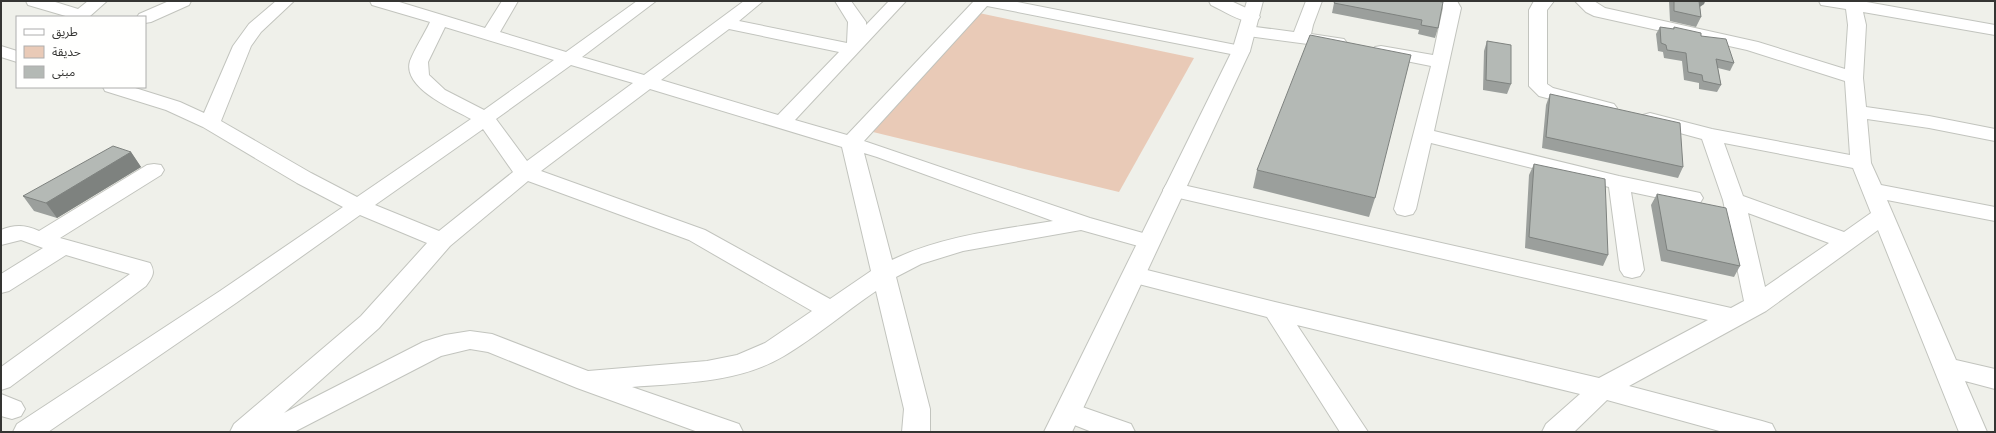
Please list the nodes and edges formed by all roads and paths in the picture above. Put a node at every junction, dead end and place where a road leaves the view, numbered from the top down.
1 (34, 1) edge
2 (99, 1) edge
3 (182, 1) edge
4 (286, 1) edge
5 (378, 1) edge
6 (510, 1) edge
7 (648, 1) edge
8 (755, 1) edge
9 (843, 1) edge
10 (898, 1) edge
11 (983, 1) edge
12 (986, 1) edge
13 (1217, 1) edge
14 (1314, 1) edge
15 (1449, 1) edge
16 (1546, 1) edge
17 (1583, 1) edge
18 (1827, 1) edge
19 (1853, 3) edge
20 (79, 16) edge
21 (146, 18) edge
22 (440, 20) junction
23 (724, 23) junction
24 (1249, 25) edge
25 (1995, 30) edge
26 (490, 34) junction
27 (1302, 38) junction
28 (854, 47) junction
29 (566, 58) junction
30 (1441, 62) junction
31 (1854, 78) junction
32 (646, 81) junction
33 (115, 88) edge
34 (1857, 112) junction
35 (485, 118) junction
36 (210, 122) junction
37 (780, 122) junction
38 (1424, 135) junction
39 (1711, 135) junction
40 (1995, 135) edge
41 (851, 143) junction
42 (1861, 162) junction
43 (154, 170) dead end
44 (525, 173) junction
45 (1619, 183) junction
46 (1174, 190) junction
47 (1871, 190) junction
48 (1692, 198) dead end
49 (1734, 200) junction
50 (358, 206) junction
51 (1405, 209) dead end
52 (1995, 214) edge
53 (1882, 216) junction
54 (1082, 223) junction
55 (1, 238) edge
56 (442, 241) junction
57 (1846, 241) junction
58 (1149, 242) junction
59 (52, 243) junction
60 (1632, 270) dead end
61 (883, 274) junction
62 (1135, 275) junction
63 (1, 285) edge
64 (1758, 305) junction
65 (830, 311) junction
66 (1275, 311) junction
67 (1735, 318) junction
68 (1945, 367) junction
69 (1995, 379) edge
70 (1, 380) edge
71 (586, 381) junction
72 (1602, 389) junction
73 (1063, 422) edge
74 (27, 432) edge
75 (244, 432) edge
76 (270, 432) edge
77 (729, 432) edge
78 (916, 432) edge
79 (1121, 432) edge
80 (1354, 432) edge
81 (1556, 432) edge
82 (1762, 432) edge
83 (1973, 432) edge

1 - 20 main road
2 - 20 main road
3 - 21 main road
4 - 36 main road
5 - 22 main road
6 - 26 main road
7 - 29 main road
8 - 23 main road
9 - 28 main road
10 - 28 main road
11 - 41 main road
12 - 24 main road
13 - 24 main road
14 - 27 main road
15 - 30 main road
16 - 39 main road
17 - 31 main road
18 - 19 main road
19 - 25 main road
19 - 31 main road
22 - 26 main road
22 - 35 main road
23 - 28 main road
23 - 32 main road
24 - 27 main road
24 - 46 main road
26 - 29 main road
27 - 30 main road
28 - 37 main road
29 - 32 main road
29 - 35 main road
30 - 38 main road
31 - 34 main road
32 - 37 main road
32 - 44 main road
33 - 36 main road
34 - 40 main road
34 - 42 main road
35 - 44 main road
35 - 50 main road
36 - 50 main road
37 - 41 main road
38 - 45 main road
38 - 51 main road
39 - 42 main road
39 - 49 main road
41 - 54 main road
41 - 61 main road
42 - 47 main road
43 - 59 main road
44 - 56 main road
44 - 65 main road
45 - 48 main road
45 - 60 main road
46 - 58 main road
46 - 67 main road
47 - 52 main road
47 - 53 main road
49 - 57 main road
49 - 64 main road
50 - 56 main road
50 - 74 main road
53 - 57 main road
53 - 68 main road
54 - 58 main road
54 - 61 main road
55 - 59 main road
56 - 75 main road
57 - 64 main road
58 - 62 main road
59 - 63 main road
59 - 70 main road
61 - 65 main road
61 - 78 main road
62 - 66 main road
62 - 73 main road
64 - 67 main road
65 - 71 main road
66 - 72 main road
66 - 80 main road
67 - 72 main road
68 - 69 main road
68 - 83 main road
71 - 76 main road
71 - 77 main road
72 - 81 main road
72 - 82 main road
73 - 79 main road

